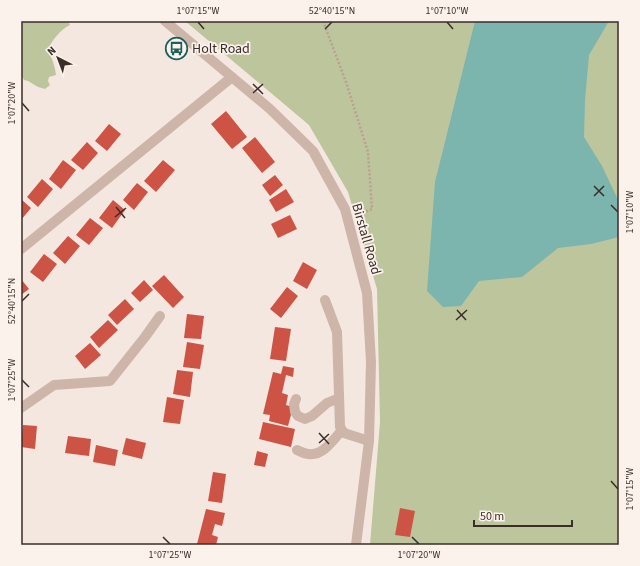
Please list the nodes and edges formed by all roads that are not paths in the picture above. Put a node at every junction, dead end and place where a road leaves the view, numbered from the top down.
1 (165, 21) edge
2 (232, 77) junction
3 (21, 249) edge
4 (325, 300) dead end
5 (160, 316) dead end
6 (339, 398) junction
7 (296, 399) dead end
8 (21, 408) edge
9 (342, 430) junction
10 (369, 441) junction
11 (296, 450) dead end
12 (356, 545) edge

1 - 2 street, Birstall Road
2 - 3 street
2 - 10 street, Birstall Road
4 - 6 street
5 - 8 street
6 - 7 street
6 - 9 street
9 - 10 street
9 - 11 street
10 - 12 street, Birstall Road

